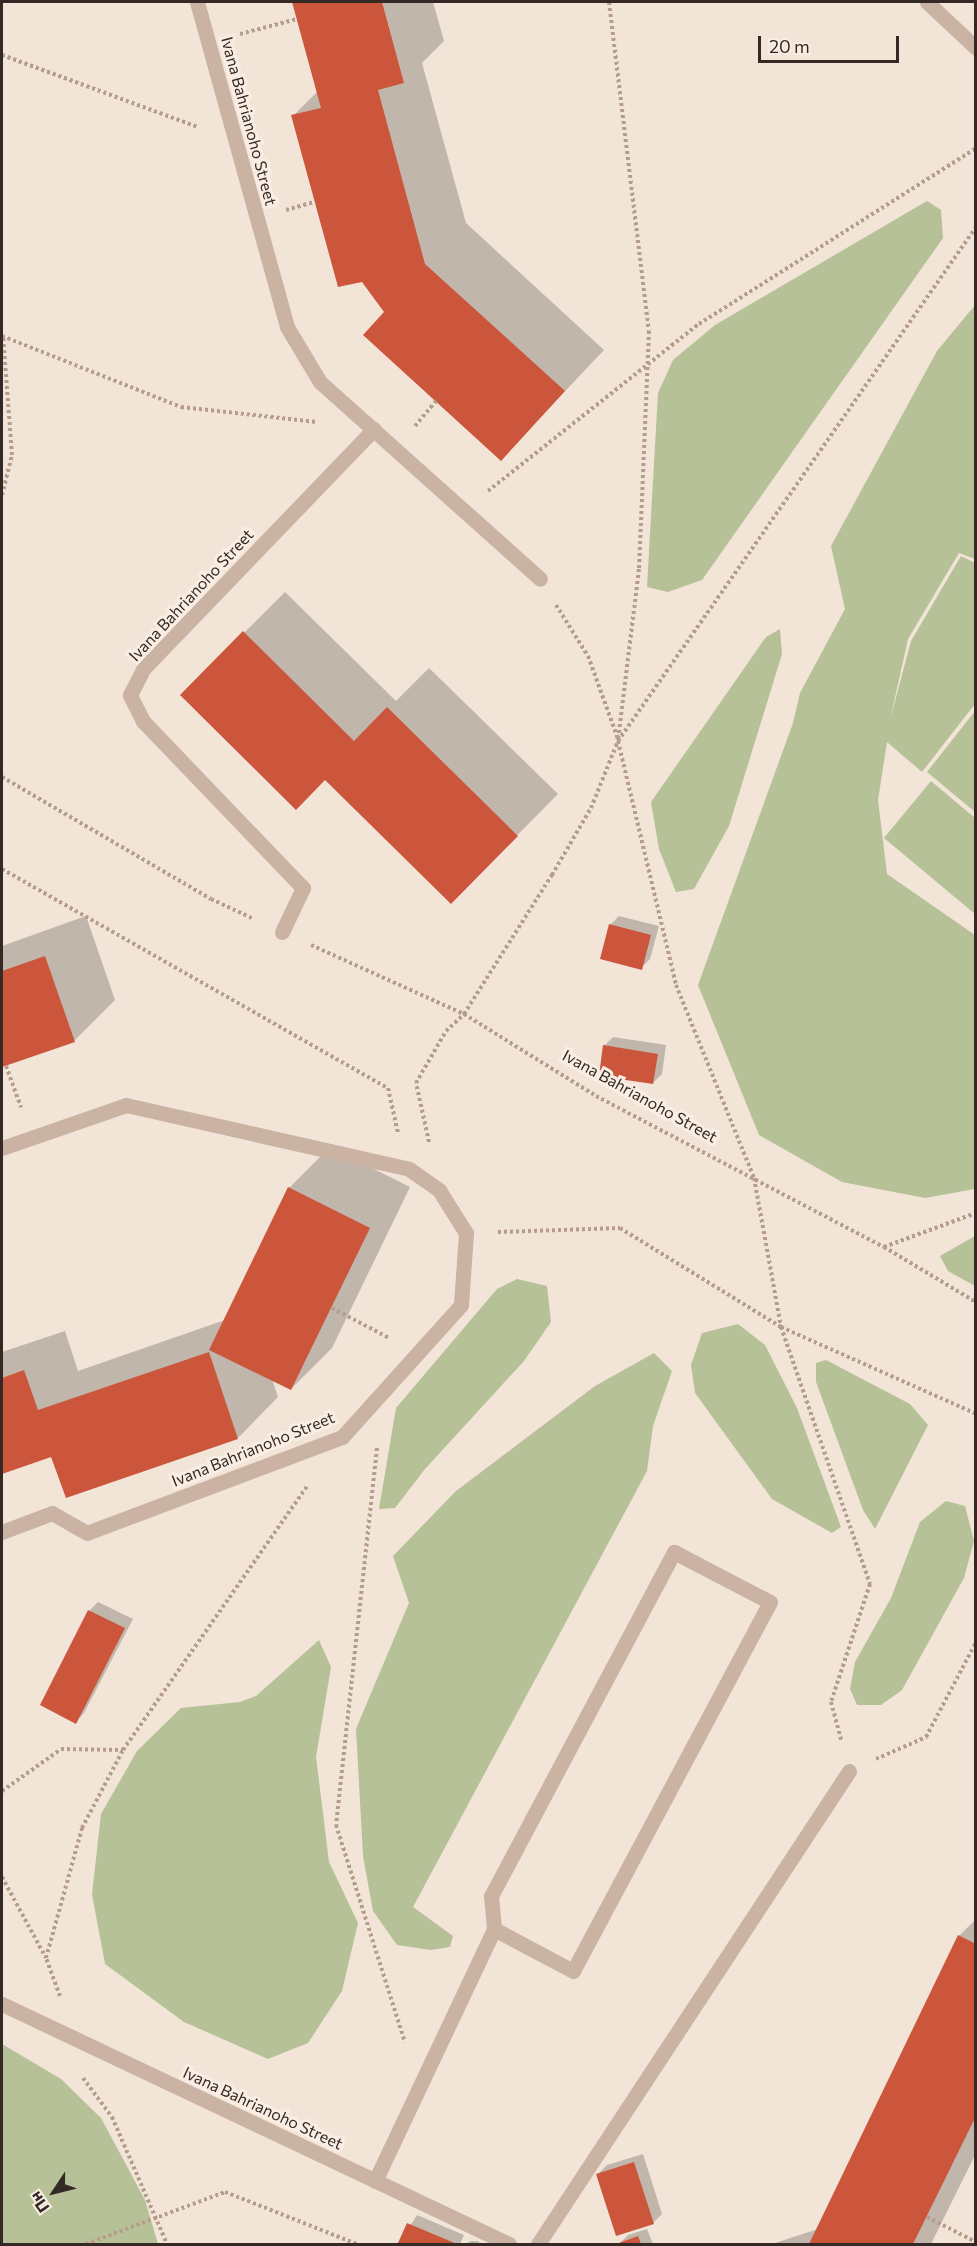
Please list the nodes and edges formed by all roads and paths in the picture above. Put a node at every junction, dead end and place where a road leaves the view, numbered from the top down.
1 (197, 2) edge
2 (609, 2) edge
3 (927, 2) edge
4 (297, 19) dead end
5 (209, 43) junction
6 (975, 48) edge
7 (2, 55) edge
8 (236, 141) junction
9 (975, 148) edge
10 (975, 228) edge
11 (2, 335) edge
12 (647, 365) junction
13 (374, 429) junction
14 (2, 495) edge
15 (464, 510) junction
16 (540, 579) joint
17 (618, 741) junction
18 (2, 777) edge
19 (2, 869) edge
20 (282, 932) junction
21 (464, 1014) junction
22 (6, 1066) dead end
23 (32, 1137) junction
24 (2, 1148) edge
25 (406, 1169) junction
26 (754, 1178) junction
27 (439, 1190) junction
28 (975, 1213) edge
29 (466, 1233) junction
30 (884, 1247) junction
31 (975, 1302) edge
32 (332, 1308) dead end
33 (781, 1327) junction
34 (419, 1354) junction
35 (382, 1396) junction
36 (975, 1414) edge
37 (342, 1437) junction
38 (2, 1532) edge
39 (975, 1642) edge
40 (123, 1750) junction
41 (849, 1771) junction
42 (2, 1791) edge
43 (2, 1877) edge
44 (494, 1929) junction
45 (46, 1959) junction
46 (2, 2004) edge
47 (76, 2039) junction
48 (419, 2089) junction
49 (375, 2181) junction
50 (927, 2217) dead end
51 (158, 2219) junction
52 (975, 2242) edge
53 (86, 2244) edge
54 (167, 2244) edge
55 (357, 2244) edge
56 (509, 2244) edge
57 (538, 2244) edge

1 - 5 street, Ivana Bahrianoho Street
2 - 12 path
3 - 6 street
4 - 5 path
5 - 8 street, Ivana Bahrianoho Street
7 - 8 path
8 - 13 street, Ivana Bahrianoho Street
9 - 12 path
10 - 17 path
11 - 13 path
11 - 14 path
12 - 15 path
12 - 17 path
13 - 15 street, Ivana Bahrianoho Street
13 - 20 street, Ivana Bahrianoho Street
15 - 16 street, Ivana Bahrianoho Street
16 - 17 path
17 - 21 path
17 - 26 path
18 - 20 path, Ivana Bahrianoho Street
19 - 25 path
20 - 21 path, Ivana Bahrianoho Street
21 - 26 path, Ivana Bahrianoho Street
21 - 27 path
22 - 23 path
23 - 24 street
23 - 25 street
25 - 27 street
26 - 30 path, Ivana Bahrianoho Street
26 - 33 path
27 - 29 street
28 - 30 path
29 - 33 path
29 - 34 street, Ivana Bahrianoho Street
30 - 31 path, Ivana Bahrianoho Street
32 - 34 path
33 - 36 path
33 - 41 path
34 - 35 street, Ivana Bahrianoho Street
35 - 37 street, Ivana Bahrianoho Street
35 - 48 path
37 - 38 street, Ivana Bahrianoho Street
37 - 40 path
39 - 41 path
40 - 42 path
40 - 45 path
41 - 57 street
43 - 45 path
44 - 44 street
44 - 48 street
45 - 47 path
46 - 47 street, Ivana Bahrianoho Street
47 - 49 street, Ivana Bahrianoho Street
47 - 51 path
48 - 49 street
49 - 56 street, Ivana Bahrianoho Street
50 - 52 path
51 - 53 path
51 - 54 path
51 - 55 path

